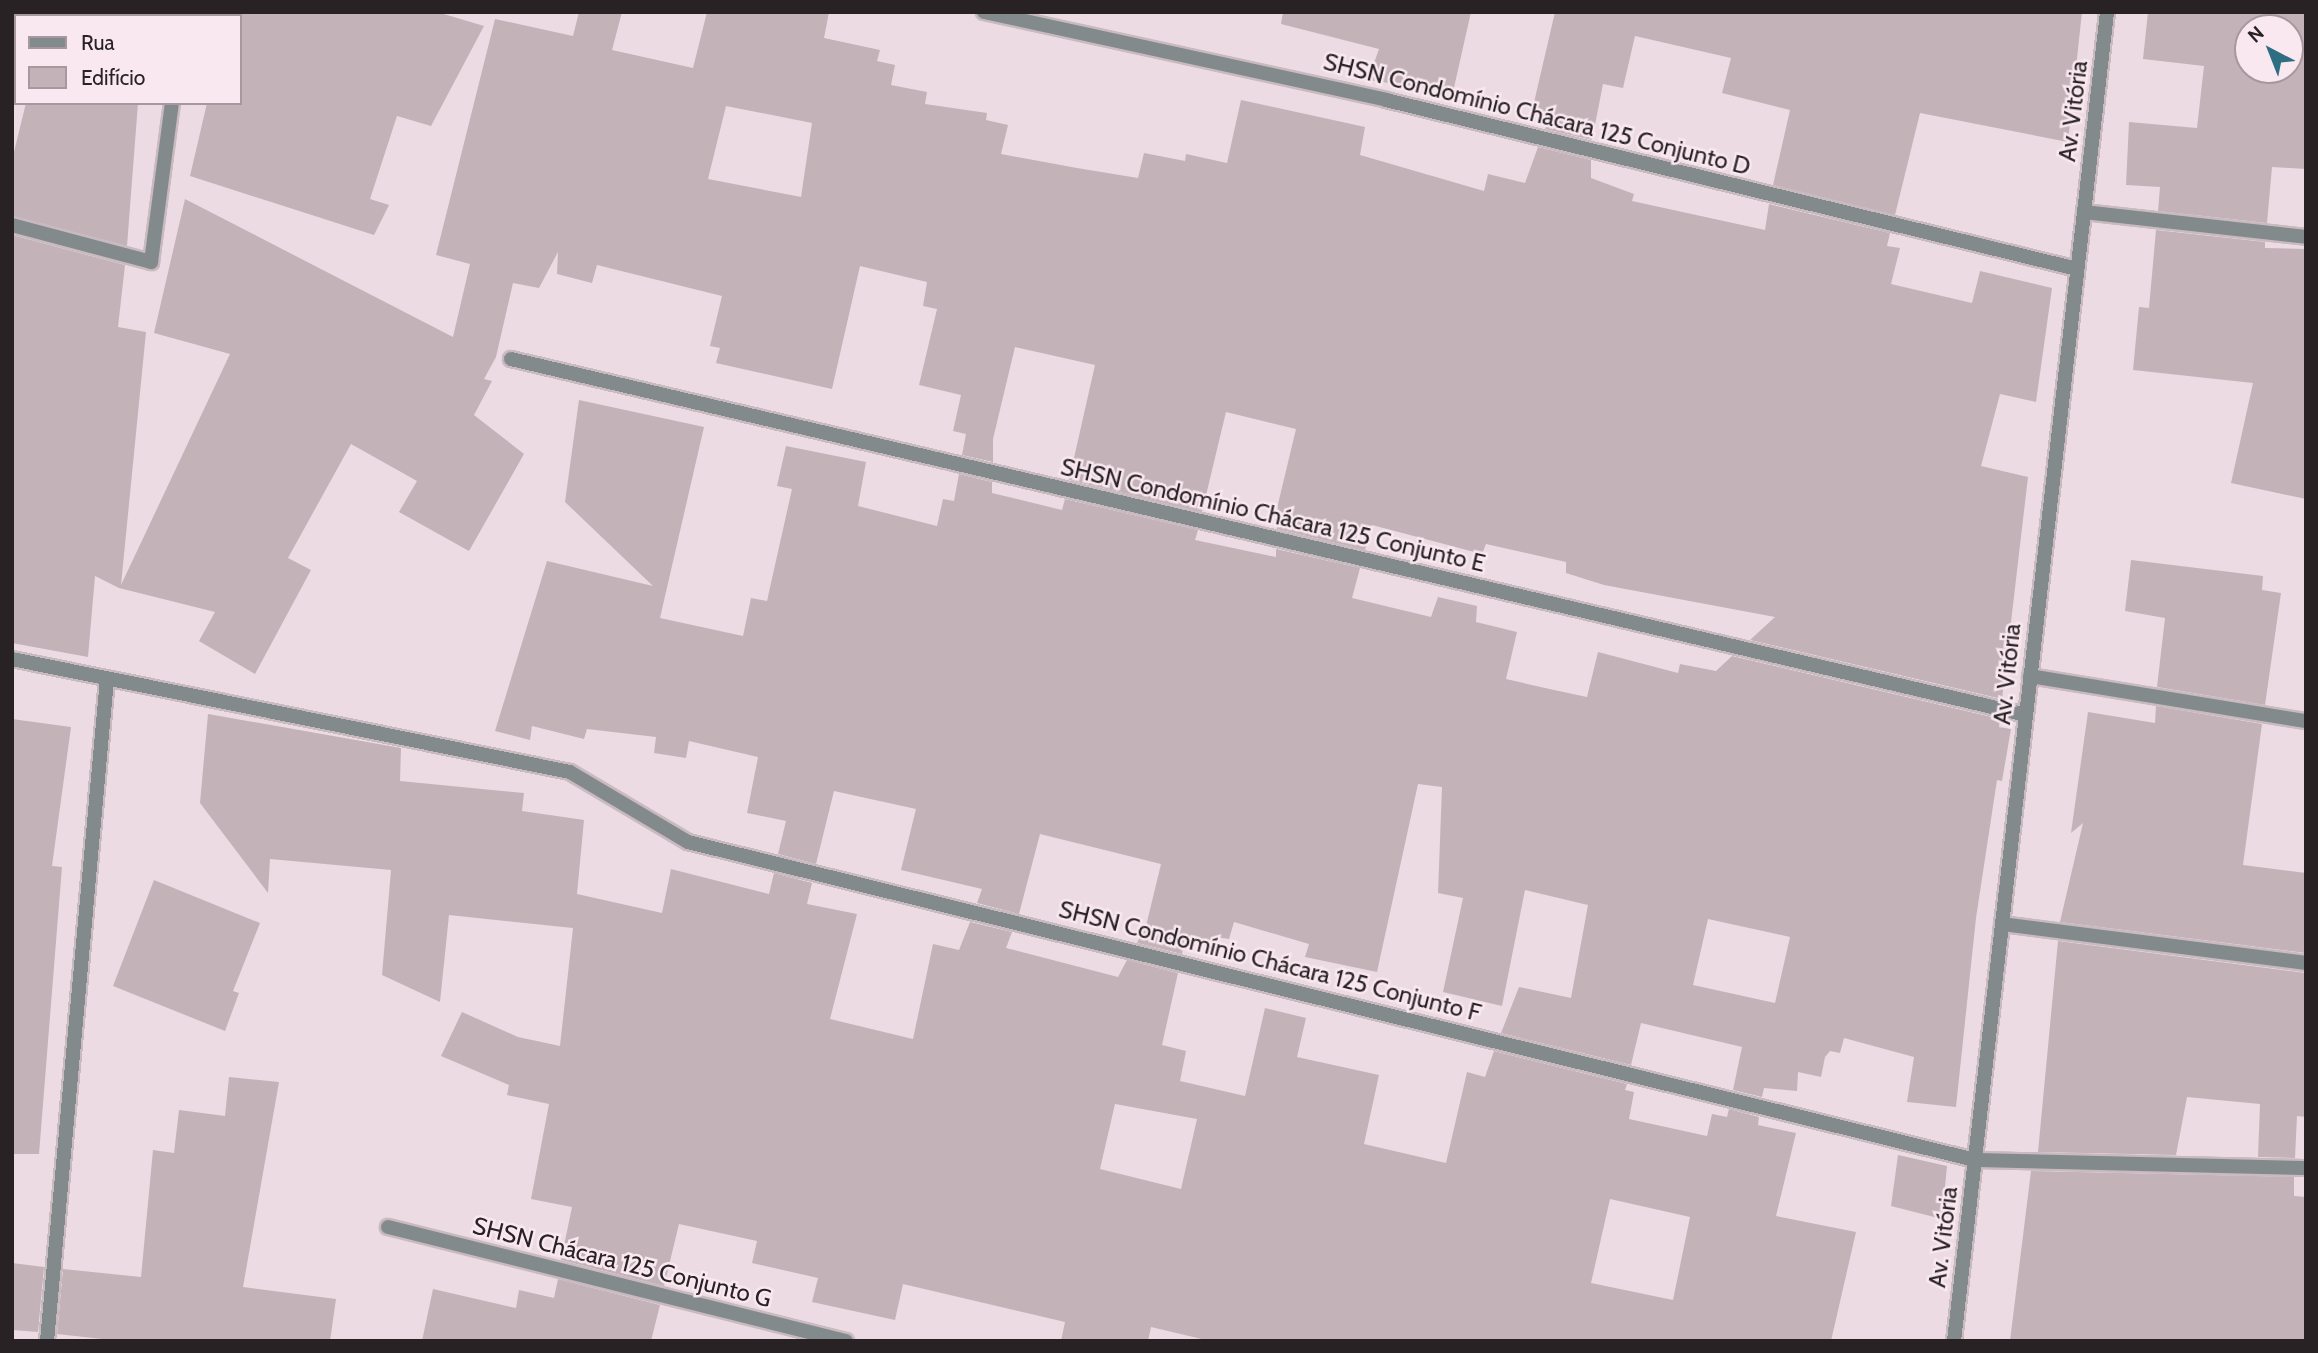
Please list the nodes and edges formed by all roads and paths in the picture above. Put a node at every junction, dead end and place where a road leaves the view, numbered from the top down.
1 (984, 12) edge
2 (2107, 12) edge
3 (172, 105) edge
4 (2084, 212) junction
5 (12, 225) edge
6 (2306, 237) edge
7 (2077, 269) junction
8 (511, 359) dead end
9 (12, 659) edge
10 (2030, 676) junction
11 (107, 679) junction
12 (2026, 715) junction
13 (2306, 721) edge
14 (2002, 924) junction
15 (2306, 963) edge
16 (1975, 1160) junction
17 (2306, 1168) edge
18 (387, 1227) dead end
19 (47, 1341) edge
20 (846, 1341) edge
21 (1954, 1341) edge

1 - 7 street, SHSN Condomínio Chácara 125 Conjunto D
2 - 4 street, Av. Vitória
3 - 5 street
4 - 6 street
4 - 7 street, Av. Vitória
7 - 10 street, Av. Vitória
8 - 12 street, SHSN Condomínio Chácara 125 Conjunto E
9 - 11 street, SHSN Condomínio Chácara 125 Conjunto F
10 - 12 street, Av. Vitória
10 - 13 street
11 - 16 street, SHSN Condomínio Chácara 125 Conjunto F
11 - 19 street
12 - 14 street, Av. Vitória
14 - 15 street
14 - 16 street, Av. Vitória
16 - 17 street, SHSN Condomínio Chácara 125 Conjunto F
16 - 21 street, Av. Vitória
18 - 20 street, SHSN Chácara 125 Conjunto G

